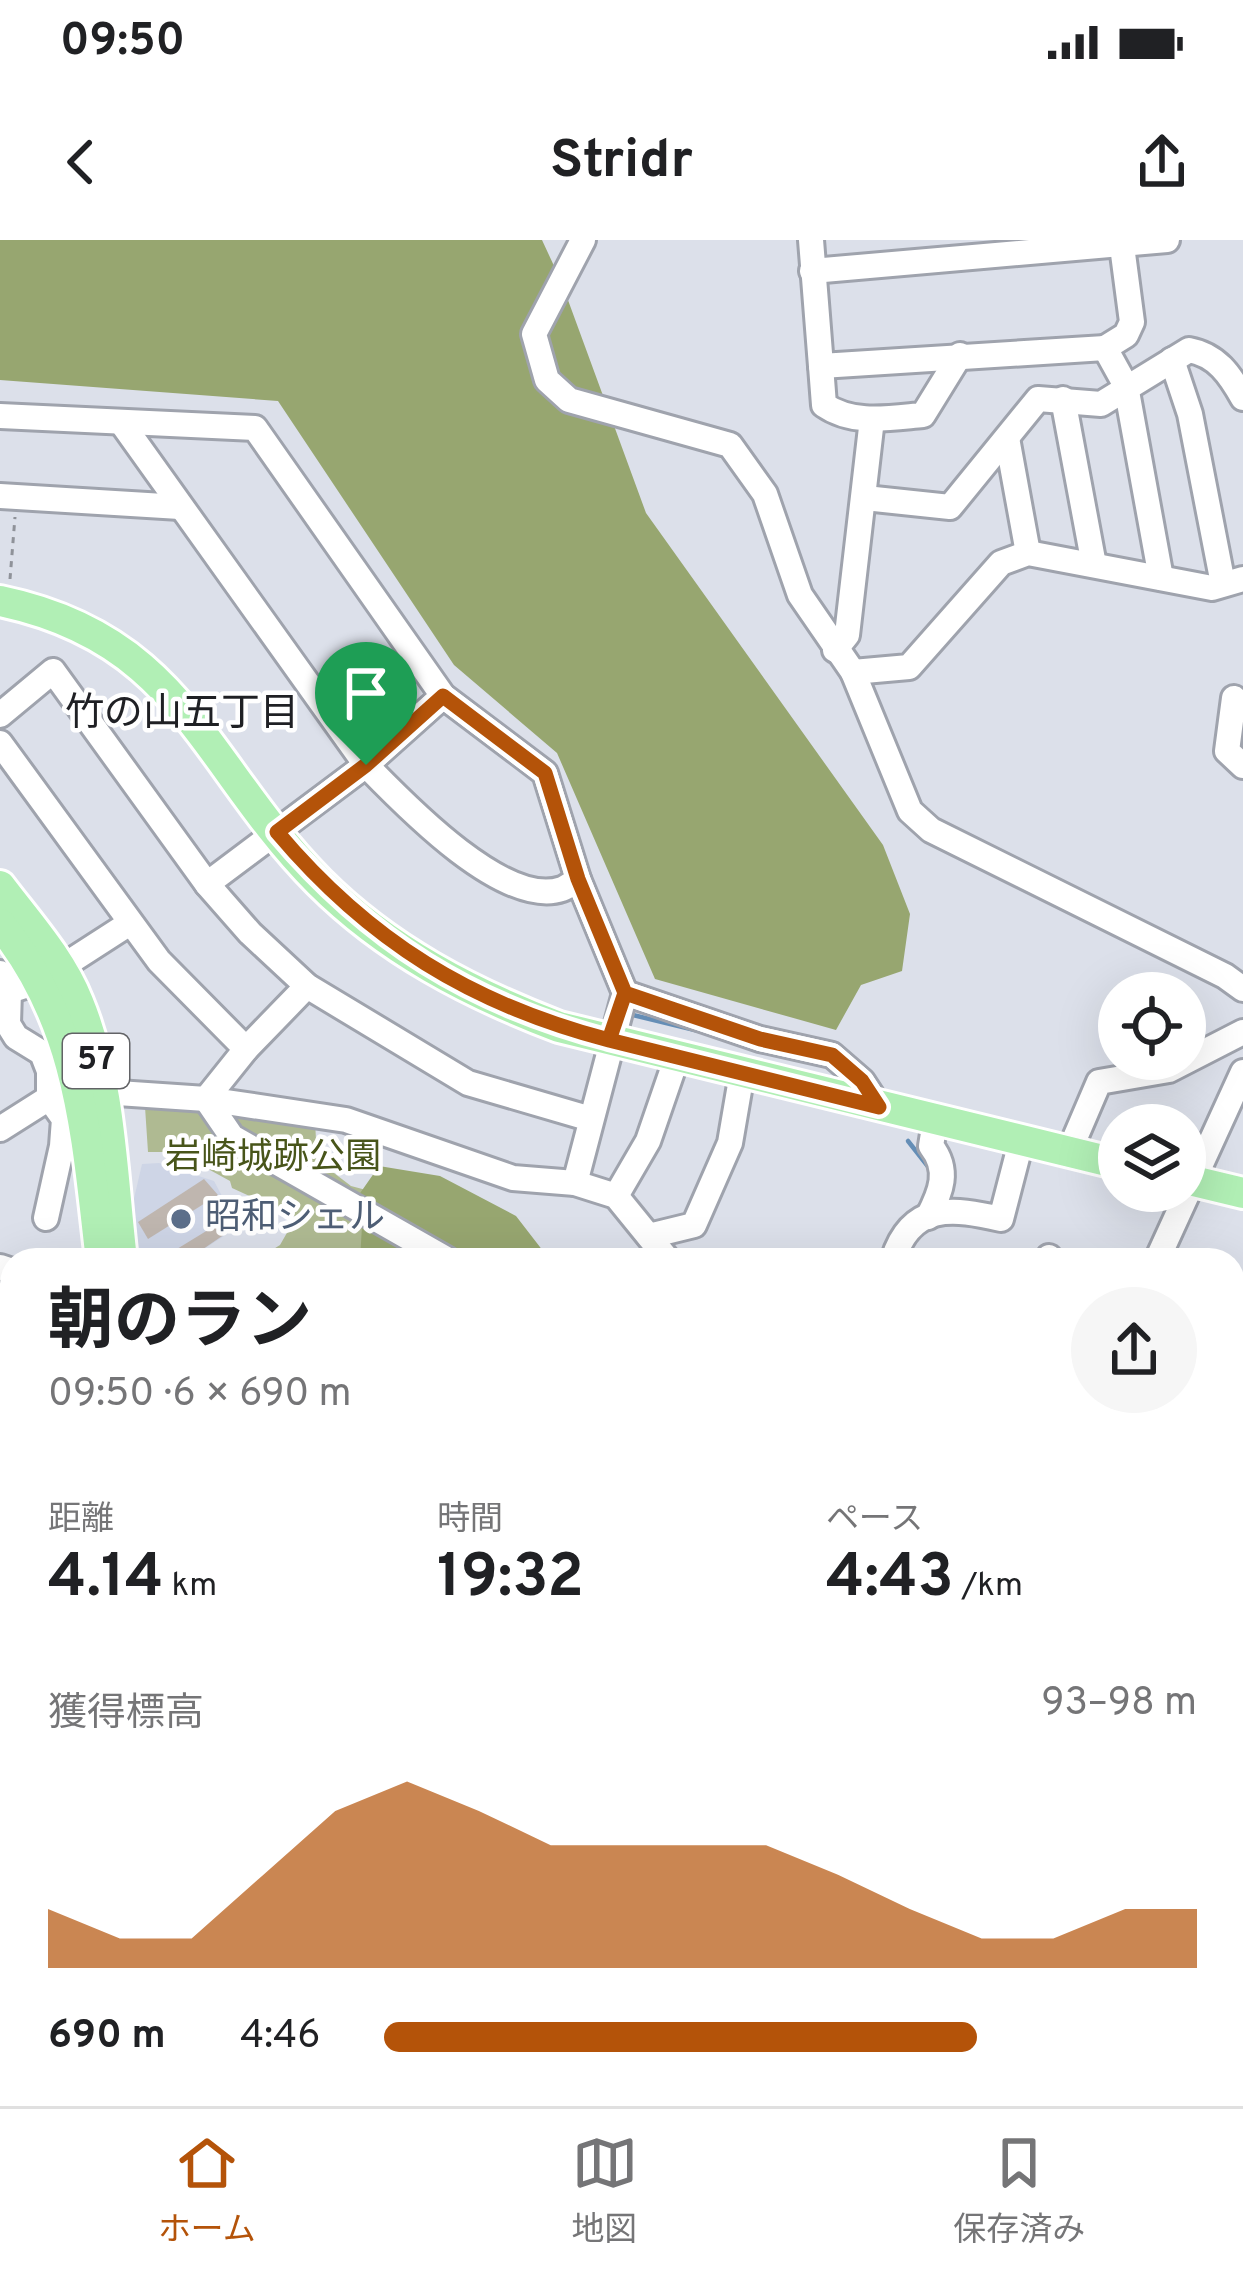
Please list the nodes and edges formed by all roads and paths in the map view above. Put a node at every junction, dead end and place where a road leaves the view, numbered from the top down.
1 (583, 240) edge
2 (812, 240) edge
3 (1166, 240) edge
4 (1062, 245) edge
5 (1122, 246) junction
6 (812, 271) junction
7 (1105, 348) junction
8 (960, 355) junction
9 (1172, 360) junction
10 (820, 366) junction
11 (1126, 386) junction
12 (1243, 398) edge
13 (1063, 399) junction
14 (0, 416) edge
15 (872, 419) junction
16 (121, 422) junction
17 (1007, 438) junction
18 (8, 496) edge
19 (865, 498) junction
20 (180, 508) junction
21 (1028, 553) junction
22 (1094, 566) junction
23 (1161, 578) junction
24 (1233, 582) edge
25 (4, 602) edge
26 (835, 650) junction
27 (853, 673) junction
28 (443, 696) junction
29 (1230, 697) edge
30 (0, 715) edge
31 (0, 743) edge
32 (366, 765) junction
33 (1243, 766) edge
34 (277, 832) junction
35 (578, 879) junction
36 (207, 884) junction
37 (0, 886) edge
38 (130, 922) junction
39 (0, 924) edge
40 (50, 974) junction
41 (4, 982) edge
42 (307, 986) junction
43 (1243, 989) edge
44 (625, 993) junction
45 (1243, 1032) edge
46 (609, 1040) junction
47 (246, 1049) junction
48 (677, 1057) junction
49 (1243, 1072) edge
50 (742, 1073) junction
51 (103, 1092) junction
52 (49, 1098) junction
53 (206, 1100) junction
54 (879, 1107) junction
55 (591, 1120) junction
56 (935, 1121) junction
57 (0, 1130) edge
58 (1021, 1142) junction
59 (1206, 1146) edge
60 (1069, 1152) junction
61 (1098, 1159) edge
62 (574, 1183) junction
63 (1206, 1184) edge
64 (1243, 1192) edge
65 (616, 1196) junction
66 (1176, 1212) edge
67 (928, 1217) junction
68 (46, 1218) dead end
69 (649, 1236) junction
70 (100, 1248) edge
71 (121, 1248) edge
72 (427, 1248) edge
73 (658, 1248) edge
74 (897, 1248) edge
75 (1162, 1248) edge

1 - 26 street
2 - 6 street
3 - 5 street
4 - 5 street
4 - 6 street
5 - 7 street
6 - 10 street
7 - 8 street
7 - 11 street
8 - 10 street
8 - 15 street
9 - 11 street
9 - 12 street
9 - 24 street
10 - 15 street
11 - 13 street
11 - 23 street
13 - 17 street
13 - 22 street
14 - 16 street
15 - 19 street
16 - 20 street
16 - 28 street
17 - 19 street
17 - 21 street
18 - 20 street
18 - 25 path
19 - 26 street
20 - 32 street
21 - 22 street
21 - 27 street
22 - 23 street
23 - 24 street
25 - 34 main road
26 - 27 street
27 - 43 street
28 - 32 street
28 - 35 street
29 - 33 street
30 - 36 street
31 - 38 street
32 - 34 street
32 - 35 street
34 - 36 street
34 - 46 main road
35 - 44 street
36 - 42 street
37 - 40 main road, 57
38 - 40 street
38 - 47 street
39 - 40 main road, 57
40 - 41 street
40 - 51 main road, 57
40 - 70 main road, 57
41 - 52 street
42 - 47 street
42 - 55 street
44 - 46 street
44 - 54 street
45 - 60 street
46 - 48 main road
46 - 55 street
47 - 53 street
48 - 50 main road
48 - 65 street
49 - 59 street
50 - 54 main road
50 - 69 street
51 - 53 street
51 - 71 main road, 57
52 - 57 street
52 - 68 street
53 - 62 street
53 - 72 street
54 - 56 main road
55 - 62 street
56 - 58 main road
56 - 67 street
58 - 60 main road
58 - 67 street
60 - 61 main road
62 - 65 street
63 - 64 main road
65 - 69 street
66 - 75 street
67 - 74 street
69 - 73 street

